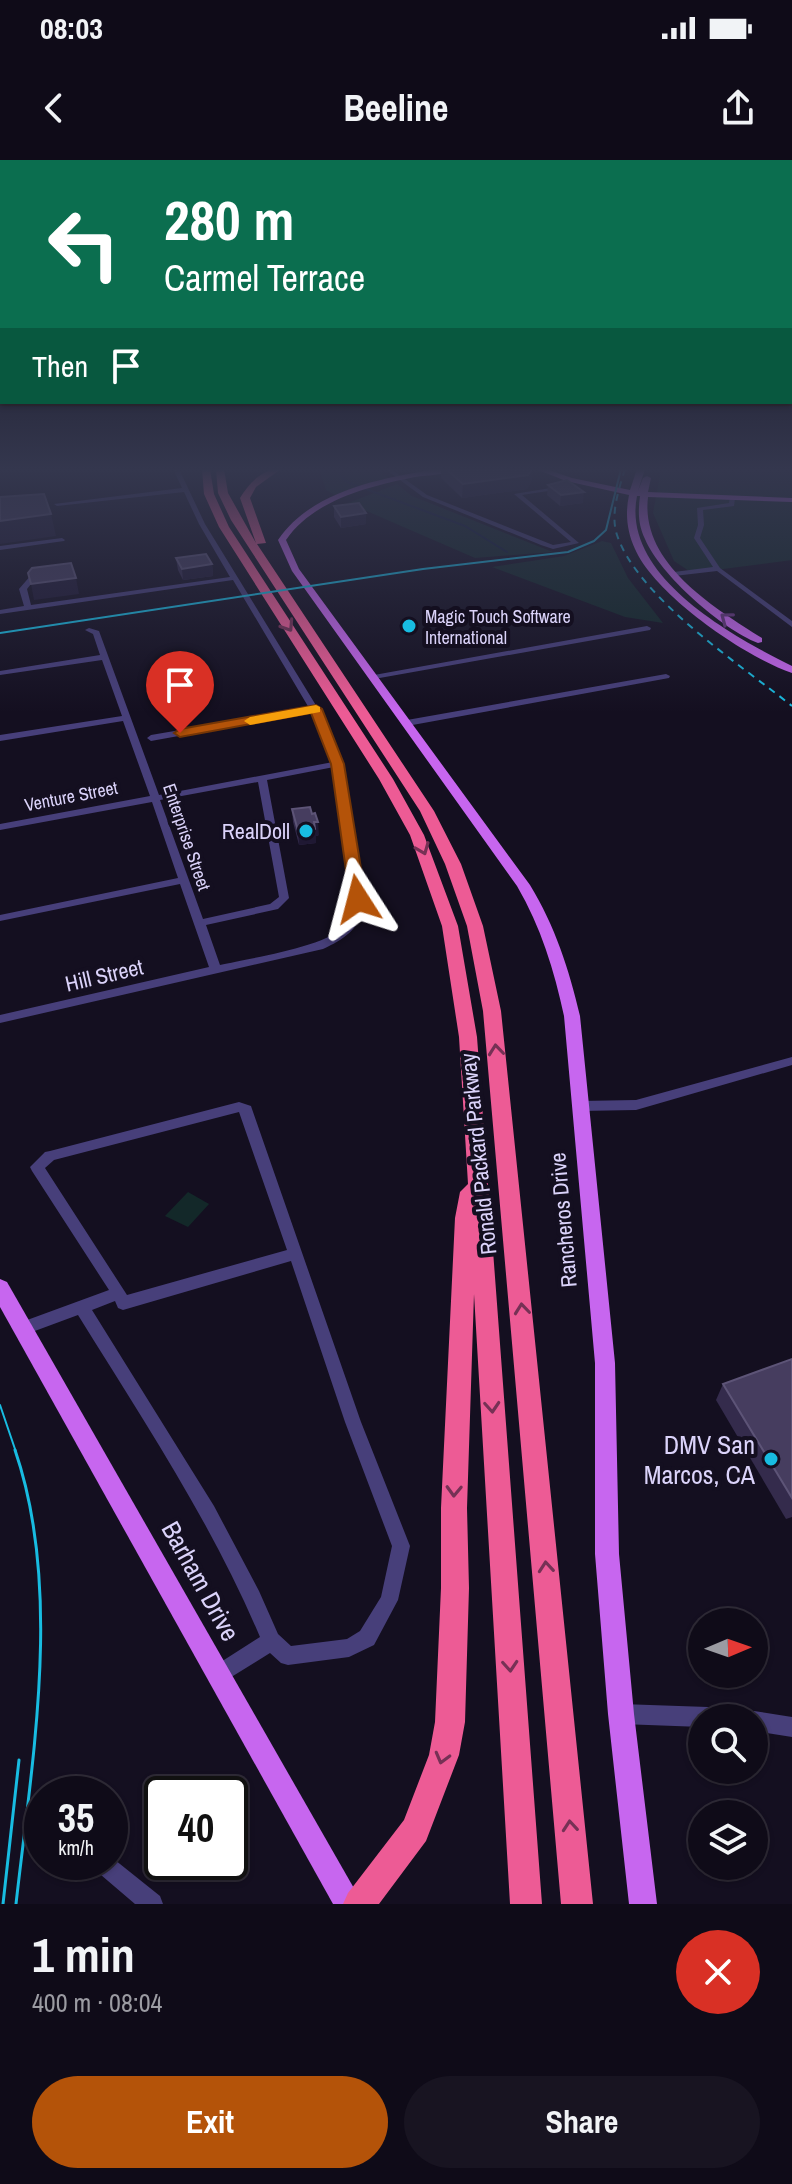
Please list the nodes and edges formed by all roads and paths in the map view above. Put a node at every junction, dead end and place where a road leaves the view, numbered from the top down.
1 (29, 550) edge
2 (219, 550) edge
3 (241, 550) edge
4 (256, 550) edge
5 (264, 550) edge
6 (291, 550) edge
7 (642, 550) edge
8 (658, 550) edge
9 (705, 550) edge
10 (30, 554) dead end
11 (264, 562) junction
12 (718, 569) junction
13 (35, 570) edge
14 (674, 574) junction
15 (235, 578) junction
16 (84, 600) junction
17 (28, 608) junction
18 (0, 612) edge
19 (89, 615) dead end
20 (792, 625) edge
21 (647, 628) dead end
22 (89, 630) dead end
23 (105, 657) junction
24 (792, 659) edge
25 (792, 670) edge
26 (0, 673) edge
27 (666, 676) dead end
28 (374, 677) junction
29 (316, 709) junction
30 (127, 718) junction
31 (407, 723) junction
32 (0, 738) edge
33 (151, 738) dead end
34 (338, 764) junction
35 (262, 777) junction
36 (156, 796) junction
37 (0, 827) edge
38 (185, 880) junction
39 (0, 918) edge
40 (201, 923) junction
41 (216, 970) junction
42 (0, 1019) edge
43 (792, 1061) edge
44 (580, 1106) junction
45 (476, 1162) junction
46 (294, 1254) junction
47 (0, 1288) edge
48 (119, 1293) junction
49 (82, 1307) junction
50 (24, 1328) junction
51 (271, 1641) junction
52 (220, 1674) junction
53 (621, 1714) junction
54 (688, 1716) edge
55 (768, 1723) edge
56 (792, 1727) edge
57 (123, 1880) edge
58 (152, 1904) edge
59 (349, 1904) edge
60 (359, 1904) edge
61 (526, 1904) edge
62 (577, 1904) edge
63 (643, 1904) edge

1 - 10 street
2 - 15 street, Hill Street
3 -> 45 highway, Ronald Packard Parkway
4 - 11 highway, Ronald Packard Parkway
5 - 11 highway
6 - 28 main road, Rancheros Drive
7 - 25 main road
8 - 14 main road
9 - 12 street
62 -> 11 highway, Ronald Packard Parkway
12 - 14 street
12 - 20 street
13 - 17 street
24 -> 14 main road
15 - 16 street
15 - 29 street, Hill Street
16 - 17 street
16 - 19 street
17 - 18 street
21 - 28 street
22 - 23 street, Enterprise Street
23 - 26 street
23 - 30 street, Enterprise Street
27 - 31 street
28 - 31 main road, Rancheros Drive
29 - 33 street
29 - 34 street, Hill Street
30 - 32 street
30 - 36 street, Enterprise Street
31 - 44 main road, Rancheros Drive
34 - 35 street, Venture Street
34 - 41 street, Hill Street
35 - 36 street, Venture Street
35 - 40 street
36 - 37 street, Venture Street
36 - 38 street, Enterprise Street
38 - 39 street
38 - 40 street, Enterprise Street
40 - 41 street, Enterprise Street
41 - 42 street, Hill Street
43 - 44 street
44 - 53 main road, Rancheros Drive
45 -> 60 highway
45 -> 61 highway, Ronald Packard Parkway
46 - 48 street
46 - 48 street
46 - 51 street
47 - 50 main road, Barham Drive
48 - 49 street
49 - 50 street
49 - 51 street
50 - 52 main road, Barham Drive
51 - 52 street
52 - 59 main road, Barham Drive
53 - 54 street
53 - 63 main road, Rancheros Drive
55 - 56 street
57 - 58 street

